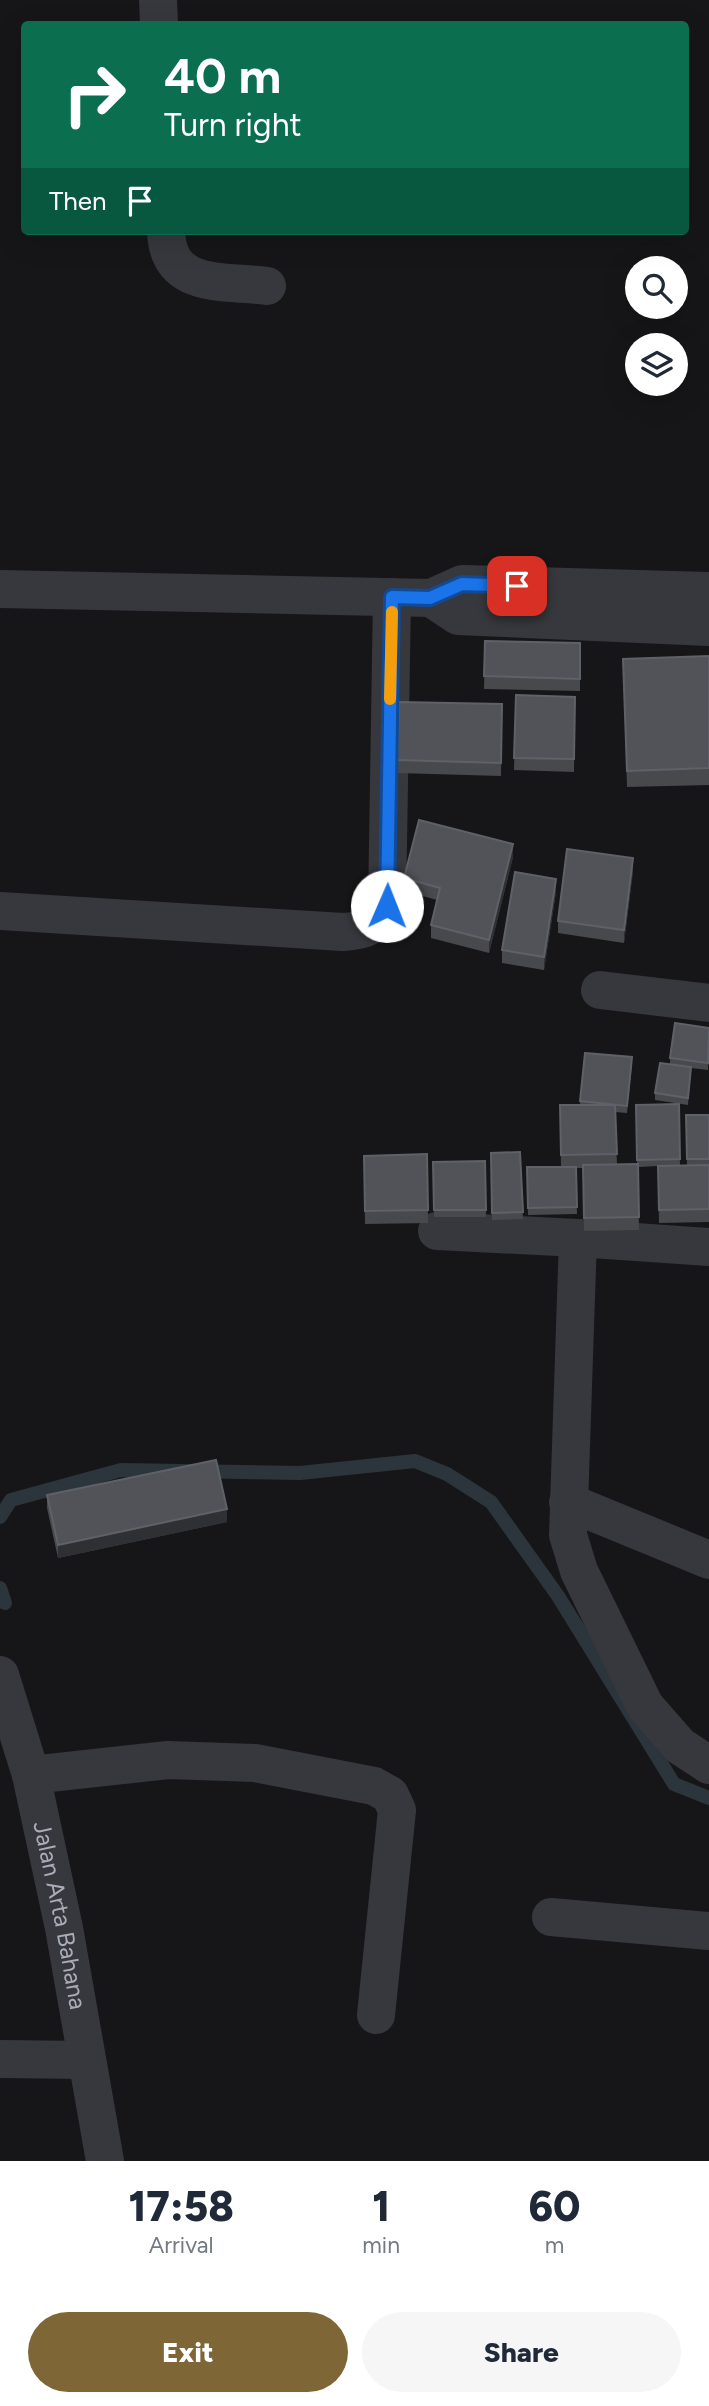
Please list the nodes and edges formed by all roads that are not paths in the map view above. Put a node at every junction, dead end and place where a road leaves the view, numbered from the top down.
1 (158, 0) edge
2 (159, 21) edge
3 (167, 235) edge
4 (267, 286) dead end
5 (0, 589) edge
6 (709, 591) edge
7 (392, 597) junction
8 (430, 598) junction
9 (709, 627) edge
10 (0, 911) edge
11 (600, 990) dead end
12 (709, 1003) edge
13 (437, 1231) dead end
14 (578, 1238) junction
15 (709, 1247) edge
16 (568, 1502) junction
17 (709, 1560) edge
18 (0, 1675) edge
19 (709, 1765) edge
20 (31, 1775) junction
21 (551, 1917) dead end
22 (709, 1931) edge
23 (376, 2015) dead end
24 (0, 2059) edge
25 (87, 2060) junction
26 (105, 2161) edge

1 - 2 street
3 - 4 street
5 - 7 street
6 - 8 street
7 - 8 street
7 - 10 street
8 - 9 street
11 - 12 street
13 - 14 street
14 - 15 street
14 - 16 street
16 - 17 street
16 - 19 street
18 - 20 street, Jalan Arta Bahana
20 - 23 street
20 - 25 street, Jalan Arta Bahana
21 - 22 street
24 - 25 street
25 - 26 street, Jalan Arta Bahana

